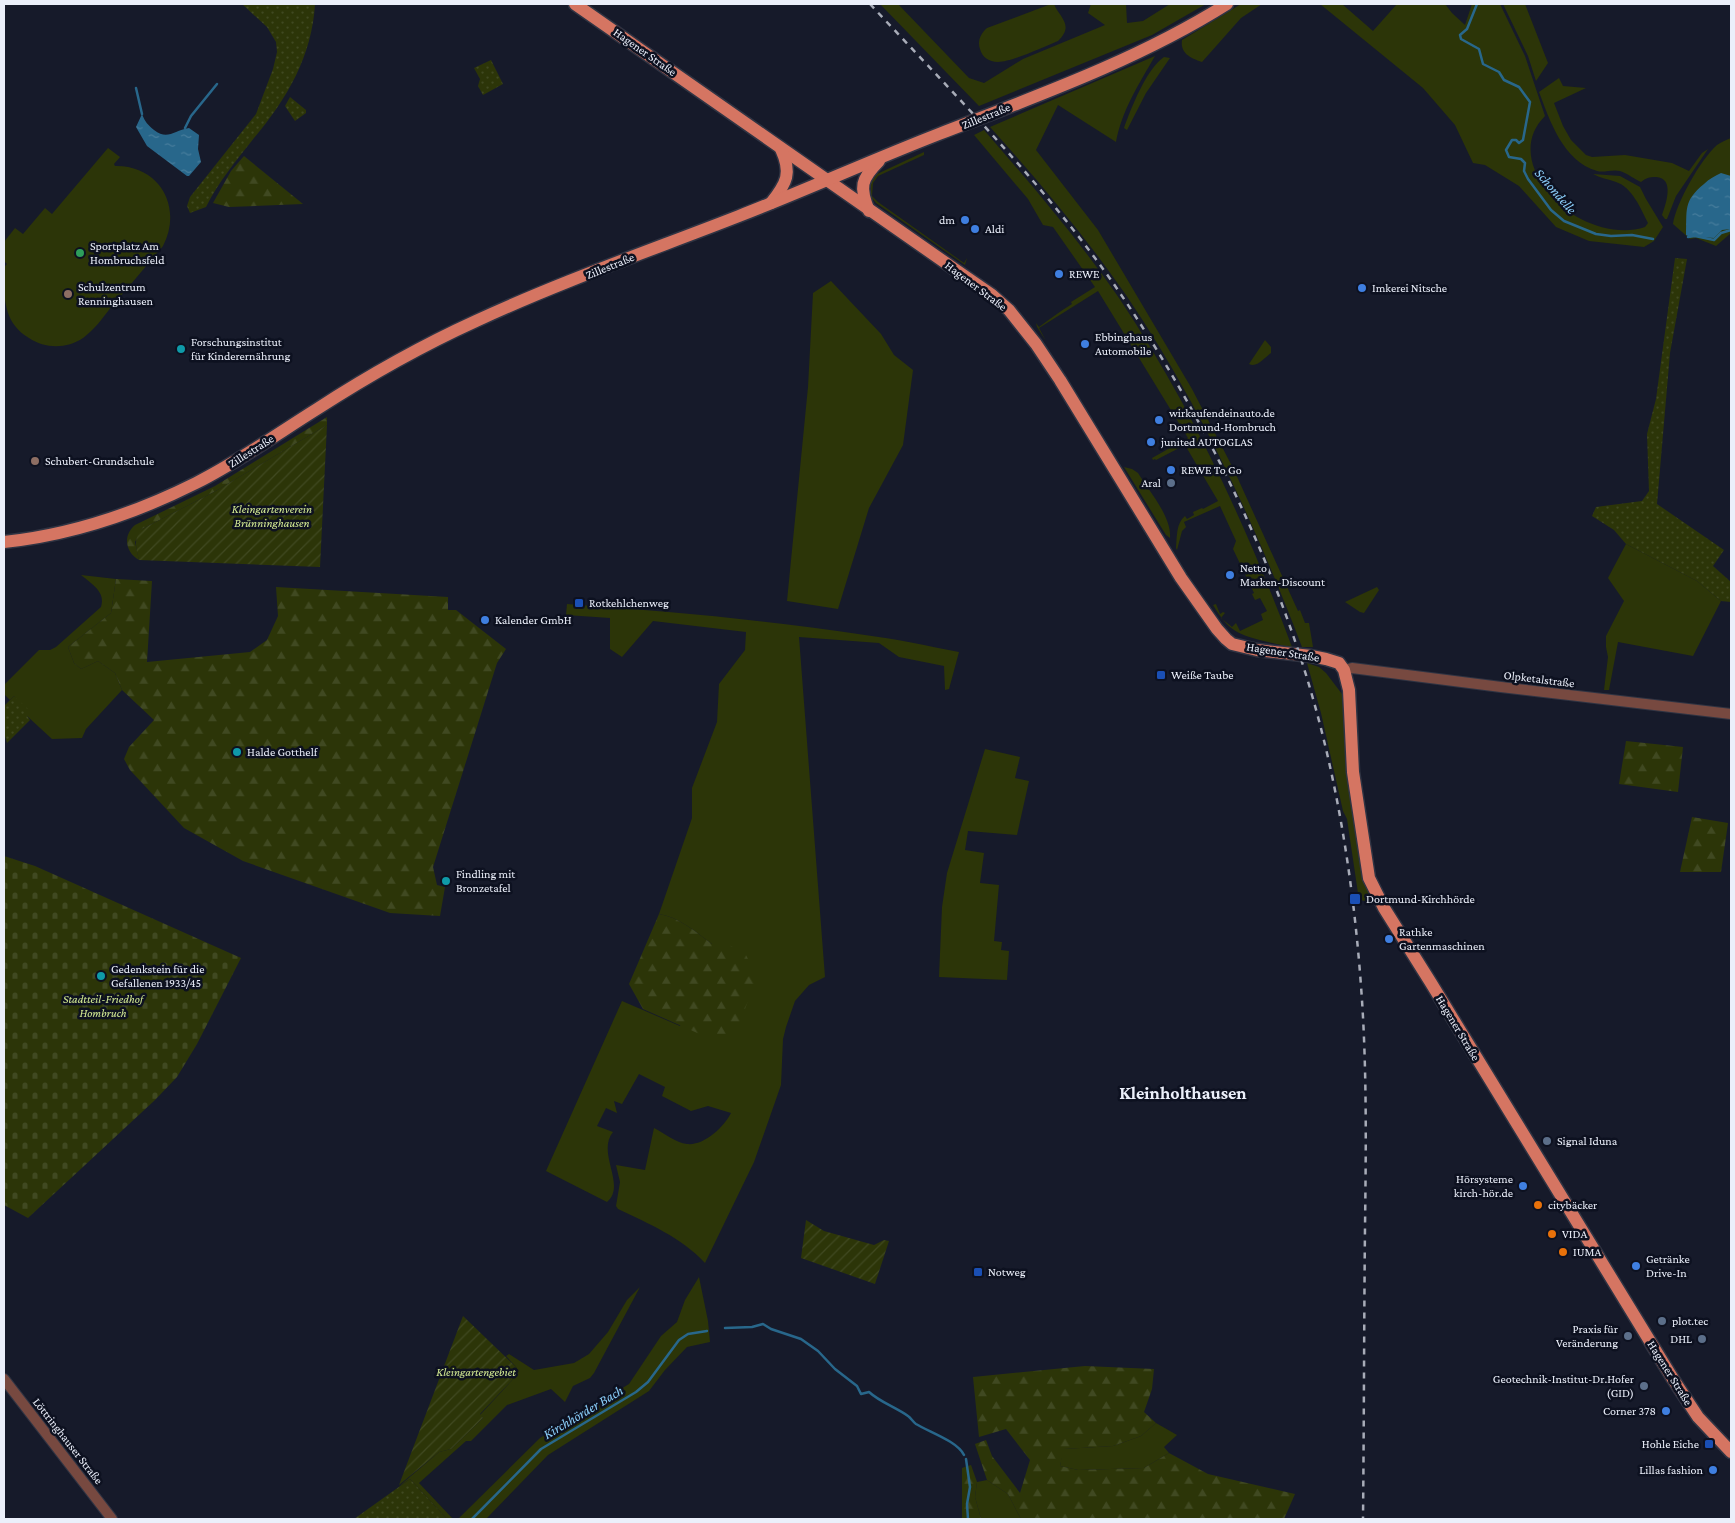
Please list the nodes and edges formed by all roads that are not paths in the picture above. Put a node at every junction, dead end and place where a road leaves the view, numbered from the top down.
1 (575, 4) edge
2 (1227, 4) edge
3 (781, 149) junction
4 (884, 156) junction
5 (827, 180) junction
6 (770, 204) junction
7 (869, 210) junction
8 (4, 542) edge
9 (1344, 670) junction
10 (1731, 714) edge
11 (4, 1379) edge
12 (1731, 1452) edge
13 (112, 1519) edge

1 - 3 main road, Hagener Straße
2 - 4 main road, Zillestraße
3 - 5 main road, Hagener Straße
3 - 6 main road
4 - 5 main road, Zillestraße
4 - 7 main road
5 - 6 main road, Zillestraße
5 - 7 main road, Hagener Straße
6 - 8 main road, Zillestraße
7 - 9 main road, Hagener Straße
9 - 10 street, Olpketalstraße
9 - 12 main road, Hagener Straße
11 - 13 street, Löttringhauser Straße

